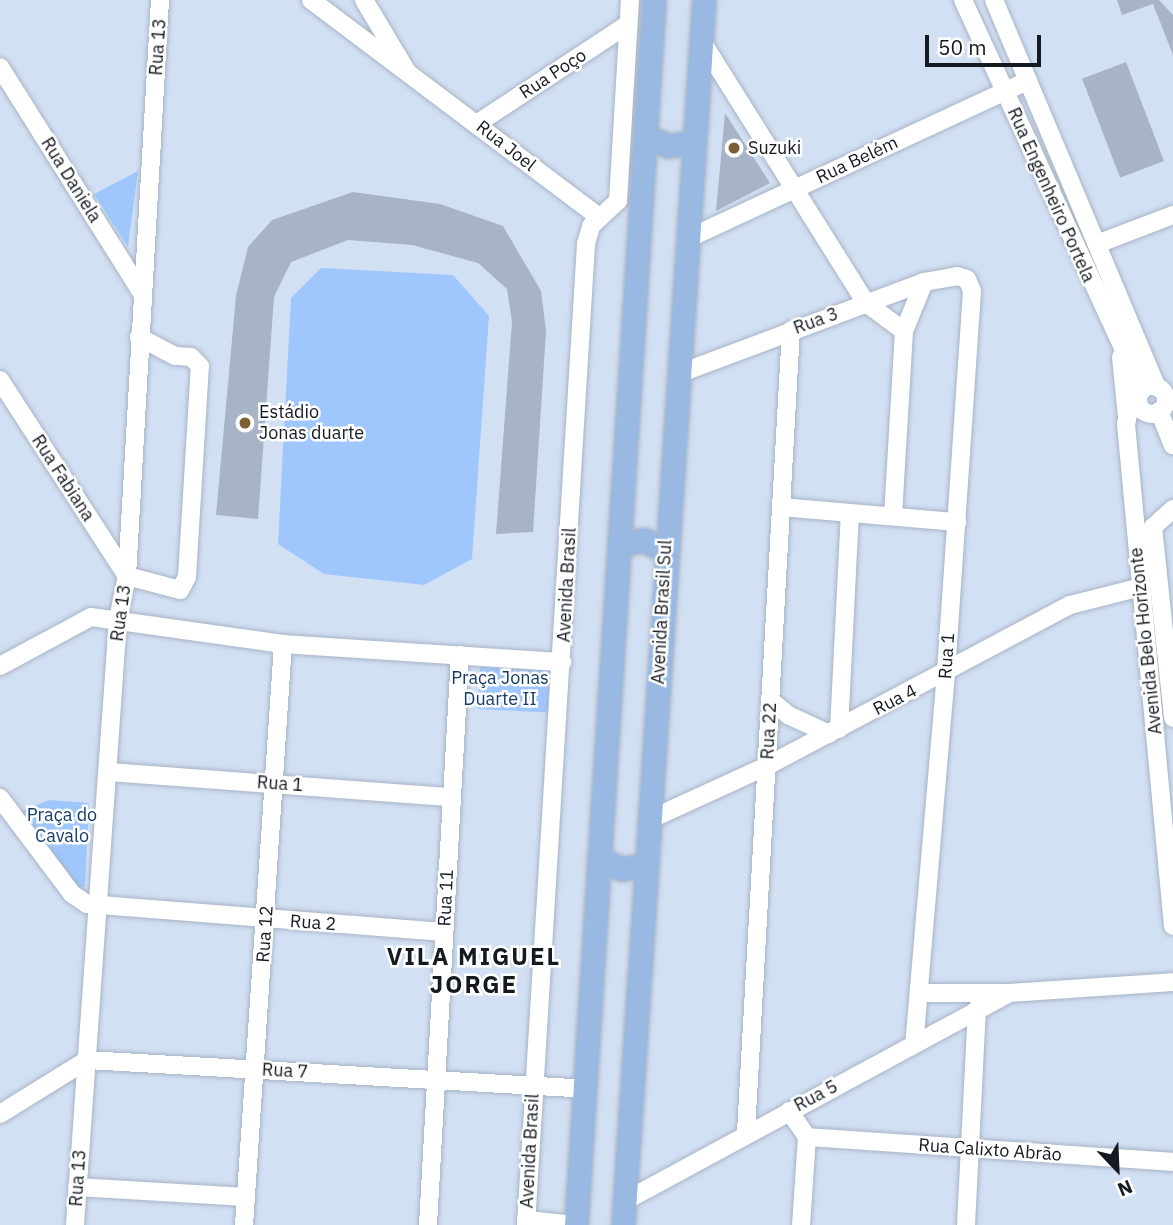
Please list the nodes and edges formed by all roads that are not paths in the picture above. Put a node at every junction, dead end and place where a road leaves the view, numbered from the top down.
1 (160, 0) edge
2 (311, 0) edge
3 (364, 0) edge
4 (630, 0) edge
5 (654, 0) edge
6 (704, 0) edge
7 (963, 0) edge
8 (994, 0) edge
9 (628, 24) junction
10 (701, 40) junction
11 (0, 67) edge
12 (411, 79) junction
13 (1028, 82) junction
14 (1005, 92) junction
15 (478, 123) junction
16 (646, 136) junction
17 (693, 142) junction
18 (645, 161) junction
19 (691, 166) junction
20 (795, 189) junction
21 (618, 201) junction
22 (641, 206) junction
23 (1173, 215) edge
24 (598, 217) junction
25 (687, 239) junction
26 (1097, 244) junction
27 (957, 276) joint
28 (924, 282) junction
29 (142, 293) junction
30 (866, 303) junction
31 (791, 330) junction
32 (904, 331) junction
33 (139, 337) junction
34 (1120, 346) junction
35 (678, 374) junction
36 (0, 380) edge
37 (1152, 400) edge
38 (1173, 445) edge
39 (781, 507) junction
40 (1173, 509) edge
41 (850, 513) junction
42 (893, 516) junction
43 (622, 517) junction
44 (667, 522) junction
45 (957, 522) junction
46 (620, 545) junction
47 (665, 551) junction
48 (127, 576) junction
49 (1140, 587) junction
50 (118, 619) junction
51 (283, 644) junction
52 (460, 655) junction
53 (562, 662) junction
54 (0, 666) edge
55 (946, 673) junction
56 (771, 701) junction
57 (1173, 718) edge
58 (834, 731) junction
59 (767, 766) junction
60 (108, 772) junction
61 (275, 784) junction
62 (452, 797) junction
63 (0, 798) edge
64 (651, 819) junction
65 (599, 858) junction
66 (1171, 863) edge
67 (647, 864) junction
68 (599, 884) junction
69 (646, 891) junction
70 (98, 907) junction
71 (266, 919) junction
72 (1173, 926) edge
73 (444, 932) junction
74 (1173, 982) edge
75 (919, 993) junction
76 (1009, 993) junction
77 (976, 1009) junction
78 (914, 1044) junction
79 (88, 1059) junction
80 (256, 1069) junction
81 (436, 1080) junction
82 (534, 1086) junction
83 (584, 1089) junction
84 (789, 1111) junction
85 (1, 1112) edge
86 (746, 1132) junction
87 (807, 1137) junction
88 (972, 1149) junction
89 (1173, 1162) edge
90 (77, 1187) junction
91 (247, 1196) junction
92 (625, 1201) junction
93 (526, 1223) edge
94 (75, 1225) edge
95 (244, 1225) edge
96 (428, 1225) edge
97 (576, 1225) edge
98 (623, 1225) edge
99 (802, 1225) edge
100 (966, 1225) edge

1 - 29 street, Rua 13
2 - 12 street, Rua Joel
3 - 12 street, Rua Joel
4 - 9 street
5 - 16 main road
6 - 10 main road, Avenida Brasil Sul
7 - 14 street, Rua Engenheiro Portela
8 - 13 street, Rua Engenheiro Portela
9 - 15 street, Rua Poço
9 - 21 street
10 - 17 main road, Avenida Brasil Sul
10 - 20 street
11 - 29 street, Rua Daniela
12 - 15 street, Rua Joel
13 - 14 street, Rua Belém
13 - 26 street, Rua Engenheiro Portela
14 - 20 street, Rua Belém
14 - 34 street, Rua Engenheiro Portela
15 - 24 street, Rua Joel
16 - 17 main road
16 - 18 main road
17 - 19 main road, Avenida Brasil Sul
18 - 19 main road
18 - 22 main road
19 - 25 main road, Avenida Brasil Sul
20 - 25 street, Rua Belém
20 - 30 street
21 - 22 street
21 - 24 street
22 - 43 main road
23 - 26 street
24 - 53 street, Avenida Brasil
25 - 35 main road, Avenida Brasil Sul
26 - 37 street, Rua Engenheiro Portela
27 - 28 street, Rua 3
27 - 45 street, Rua 1
28 - 30 street, Rua 3
28 - 32 street
29 - 33 street, Rua 13
30 - 31 street, Rua 3
30 - 32 street
31 - 35 street, Rua 3
31 - 39 street, Rua 22
32 - 42 street
33 - 48 street, Rua 13
33 - 48 street
34 - 37 street, Rua Engenheiro Portela
34 - 37 street, Avenida Belo Horizonte
35 - 44 main road, Avenida Brasil Sul
36 - 48 street, Rua Fabiana
37 - 38 street
37 - 49 street, Avenida Belo Horizonte
39 - 41 street
39 - 56 street, Rua 22
40 - 57 street, Avenida Belo Horizonte
41 - 42 street
41 - 58 street
42 - 45 street
43 - 44 main road
43 - 46 main road
44 - 47 main road, Avenida Brasil Sul
45 - 55 street, Rua 1
46 - 47 main road
46 - 65 main road
47 - 64 main road, Avenida Brasil Sul
48 - 50 street, Rua 13
49 - 55 street, Rua 4
49 - 66 street, Avenida Belo Horizonte
50 - 51 street
50 - 54 street
50 - 60 street, Rua 13
51 - 52 street
51 - 61 street, Rua 12
52 - 53 street
52 - 62 street, Rua 11
53 - 82 street, Avenida Brasil
55 - 58 street, Rua 4
55 - 75 street, Rua 1
56 - 58 street
56 - 59 street, Rua 22
58 - 59 street, Rua 4
59 - 64 street, Rua 4
59 - 86 street, Rua 22
60 - 61 street, Rua 1
60 - 70 street, Rua 13
61 - 62 street, Rua 1
61 - 71 street, Rua 12
62 - 73 street, Rua 11
63 - 70 street
64 - 67 main road, Avenida Brasil Sul
65 - 67 main road
65 - 68 main road
66 - 72 street, Avenida Belo Horizonte
67 - 69 main road, Avenida Brasil Sul
68 - 69 main road
68 - 83 main road
69 - 92 main road, Avenida Brasil Sul
70 - 71 street, Rua 2
70 - 79 street, Rua 13
71 - 73 street, Rua 2
71 - 80 street, Rua 12
73 - 81 street, Rua 11
74 - 76 street, Rua 5
75 - 76 street, Rua 5
75 - 78 street, Rua 1
76 - 77 street, Rua 5
77 - 78 street, Rua 5
77 - 88 street
78 - 84 street, Rua 5
79 - 80 street, Rua 7
79 - 85 street
79 - 90 street, Rua 13
80 - 81 street, Rua 7
80 - 91 street, Rua 12
81 - 82 street, Rua 7
81 - 96 street, Rua 11
82 - 83 street, Rua 7
82 - 93 street, Avenida Brasil
83 - 97 main road
84 - 86 street, Rua 5
84 - 87 street
86 - 92 street, Rua 5
87 - 88 street, Rua Calixto Abrão
87 - 99 street
88 - 89 street, Rua Calixto Abrão
88 - 100 street
90 - 91 street
90 - 94 street, Rua 13
91 - 95 street, Rua 12
92 - 98 main road, Avenida Brasil Sul
93 - 97 street

